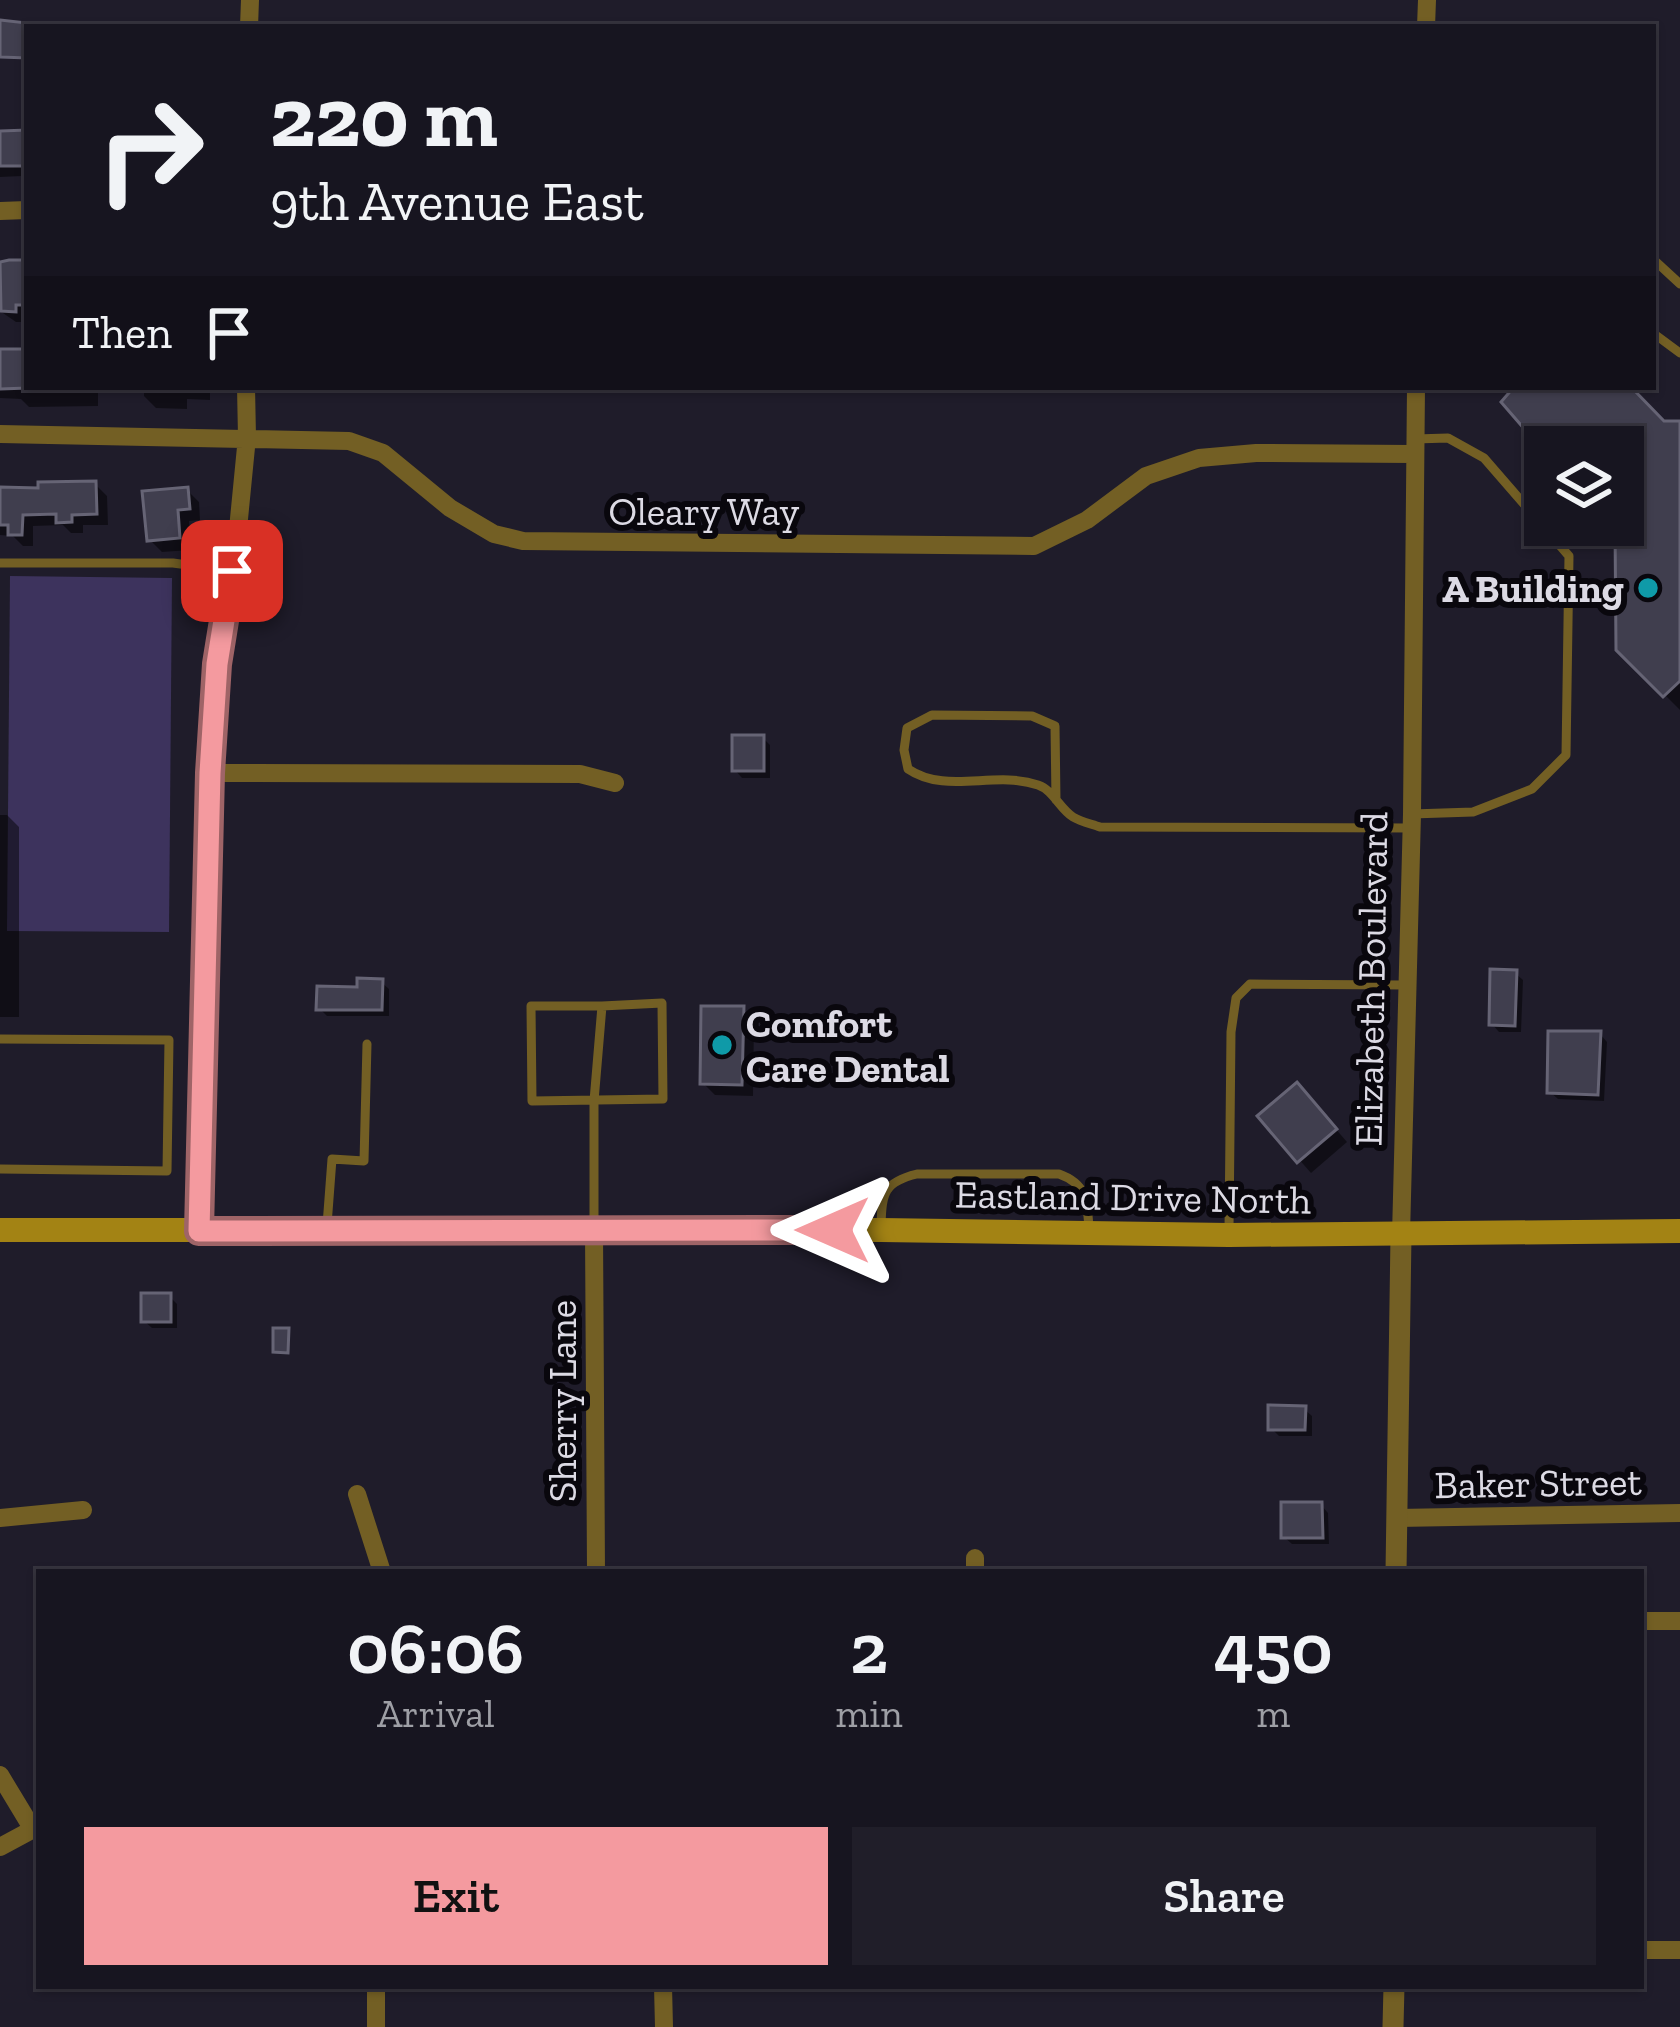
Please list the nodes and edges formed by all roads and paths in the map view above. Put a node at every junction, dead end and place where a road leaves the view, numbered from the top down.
1 (1656, 262) edge
2 (1680, 284) edge
3 (246, 390) edge
4 (1416, 390) edge
5 (0, 434) edge
6 (247, 437) junction
7 (1413, 447) junction
8 (0, 563) edge
9 (232, 571) junction
10 (210, 773) junction
11 (616, 783) dead end
12 (1056, 800) junction
13 (1411, 821) junction
14 (1408, 985) junction
15 (602, 1006) junction
16 (0, 1040) edge
17 (367, 1044) dead end
18 (594, 1101) junction
19 (0, 1169) edge
20 (0, 1230) edge
21 (594, 1230) junction
22 (880, 1230) junction
23 (199, 1231) junction
24 (327, 1231) junction
25 (1680, 1232) edge
26 (1090, 1233) junction
27 (1229, 1235) junction
28 (1401, 1235) junction
29 (357, 1494) dead end
30 (83, 1510) dead end
31 (1680, 1513) edge
32 (0, 1518) edge
33 (1396, 1518) junction
34 (381, 1569) edge
35 (596, 1569) edge
36 (1396, 1569) edge
37 (1644, 1621) edge
38 (1680, 1621) edge
39 (0, 1775) edge
40 (36, 1827) edge
41 (0, 1846) edge
42 (1644, 1950) edge
43 (1680, 1950) edge
44 (376, 1989) edge
45 (663, 1989) edge
46 (1394, 1989) edge
47 (376, 2027) edge
48 (664, 2027) edge
49 (1394, 2027) edge

1 - 2 lane
3 - 6 street
4 - 7 street, Elizabeth Boulevard
5 - 6 street, Oleary Way
6 - 7 street, Oleary Way
6 - 9 street
7 - 13 street, Elizabeth Boulevard
7 - 13 lane
8 - 9 lane
9 - 10 street
10 - 11 street
10 - 23 street
12 - 12 lane
12 - 13 lane
13 - 14 street, Elizabeth Boulevard
14 - 27 lane
14 - 28 street, Elizabeth Boulevard
15 - 18 lane
15 - 18 lane
15 - 18 lane
16 - 19 lane
17 - 24 lane
18 - 21 lane
20 - 23 main road, Eastland Drive North
21 - 22 main road, Eastland Drive North
21 - 24 main road, Eastland Drive North
21 - 35 street, Sherry Lane
22 - 26 main road, Eastland Drive North
22 - 26 lane
23 - 24 main road, Eastland Drive North
25 - 28 main road, Eastland Drive North
26 - 27 main road, Eastland Drive North
27 - 28 main road, Eastland Drive North
28 - 33 street, Elizabeth Boulevard
29 - 34 street
30 - 32 street
31 - 33 street, Baker Street
33 - 36 street, Elizabeth Boulevard
37 - 38 street
39 - 40 street
40 - 41 street
42 - 43 street
44 - 47 street
45 - 48 street
46 - 49 street

